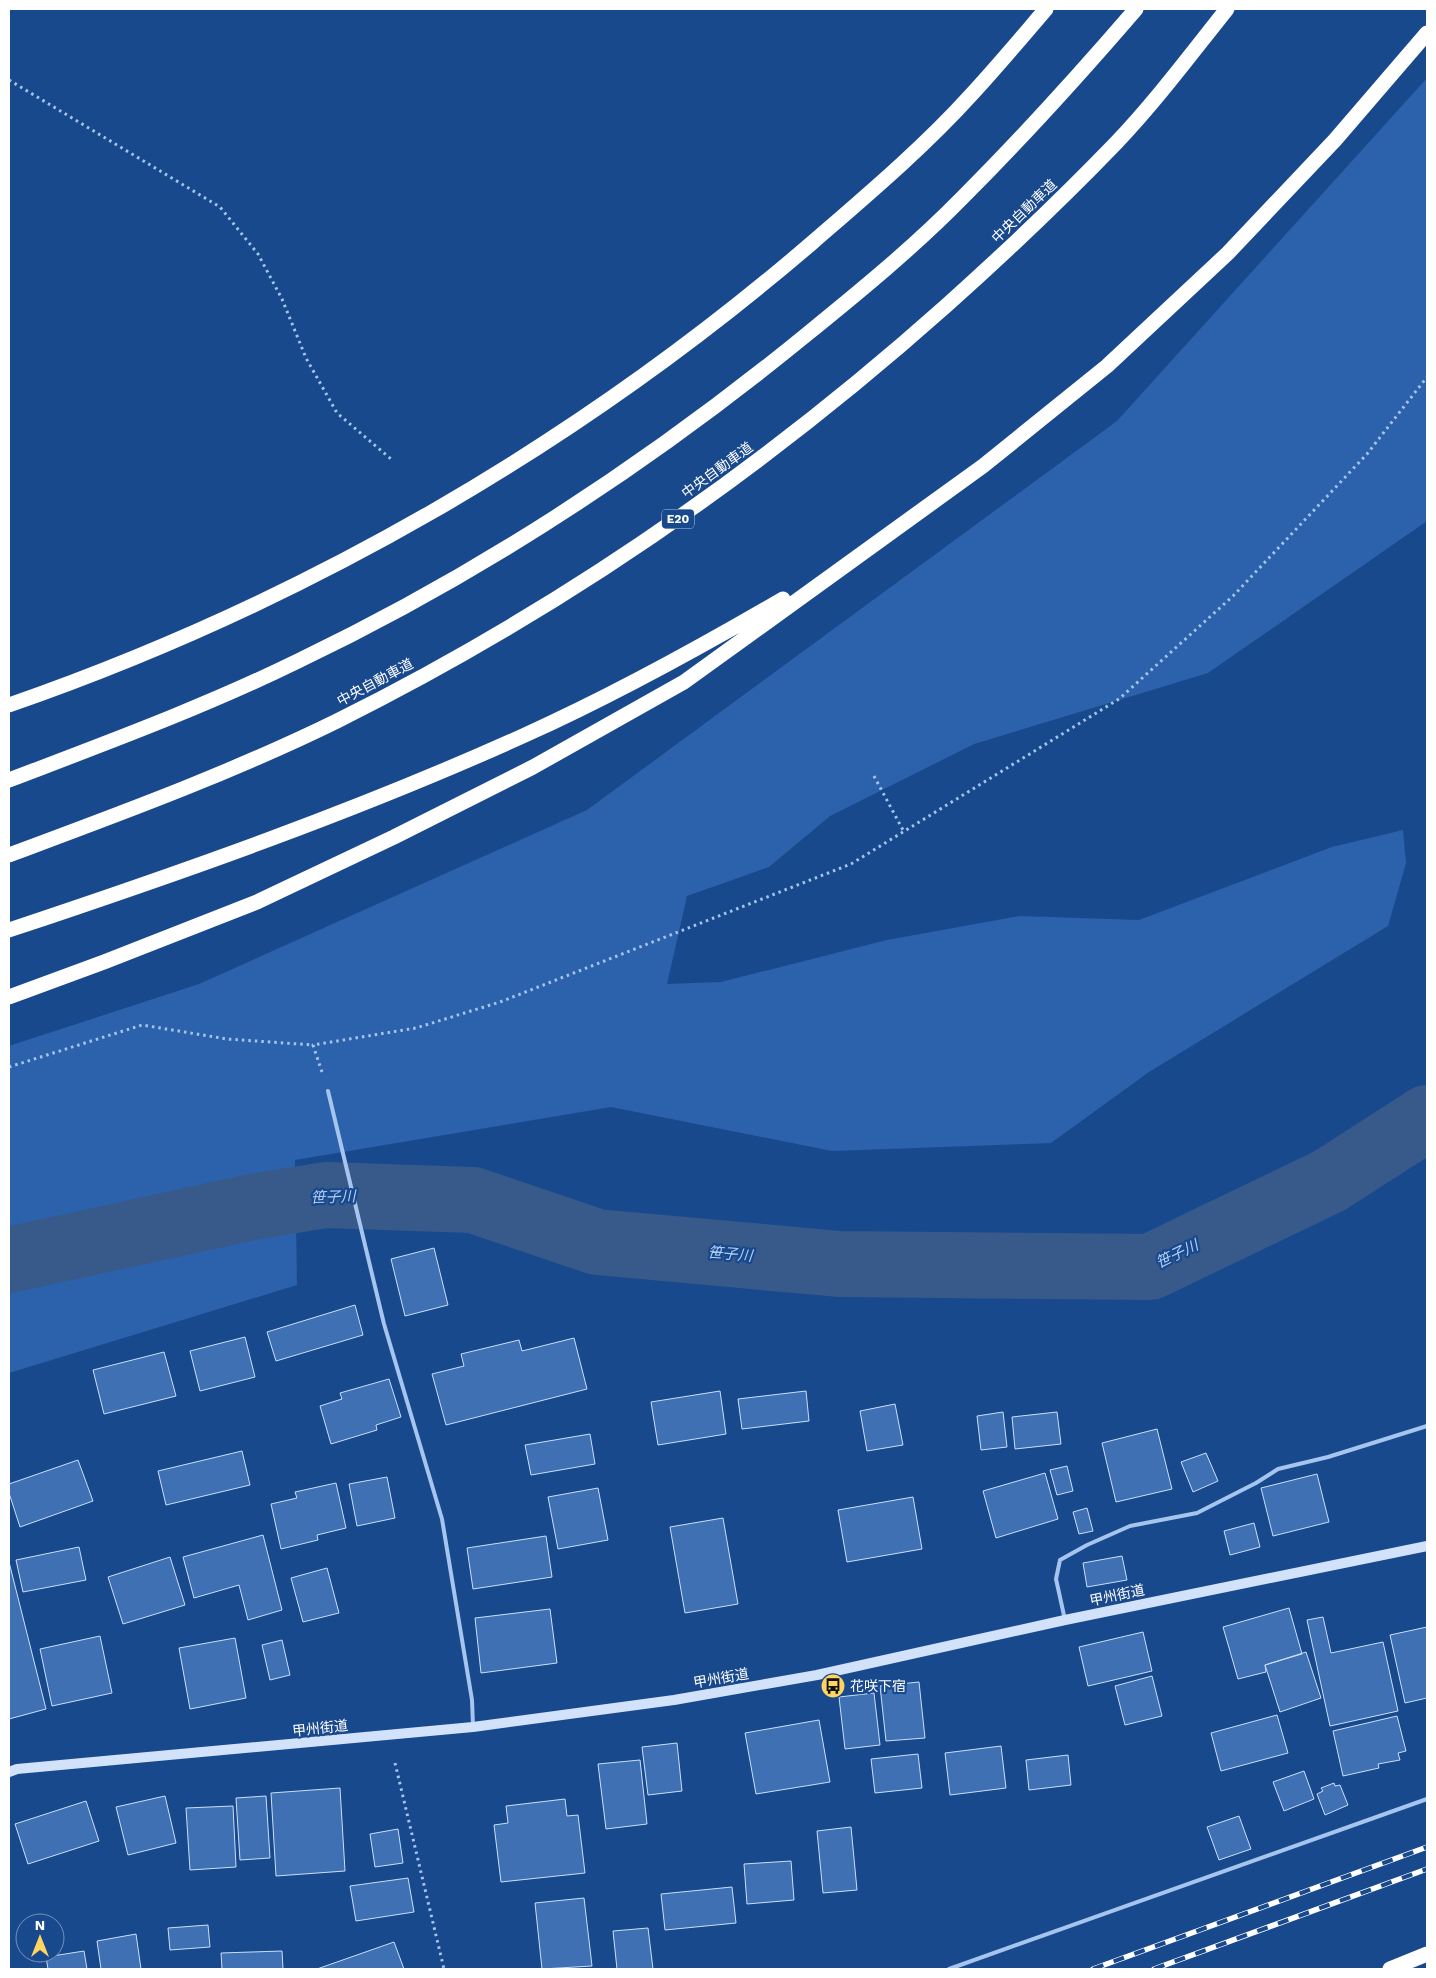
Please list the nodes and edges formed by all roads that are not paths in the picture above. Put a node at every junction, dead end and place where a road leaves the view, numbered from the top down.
1 (1046, 9) edge
2 (1136, 9) edge
3 (1226, 9) edge
4 (1427, 33) edge
5 (850, 561) junction
6 (9, 706) edge
7 (9, 780) edge
8 (9, 855) edge
9 (9, 930) edge
10 (9, 997) edge
11 (328, 1091) road end
12 (1427, 1426) edge
13 (1427, 1546) edge
14 (1065, 1620) junction
15 (473, 1726) junction
16 (9, 1772) edge
17 (1427, 1799) edge
18 (1427, 1954) edge
19 (950, 1969) edge
20 (1390, 1969) edge

1 - 6 highway
2 - 7 highway
3 - 8 highway, 中央自動車道 / E20
4 - 5 highway
5 - 9 highway
5 - 10 highway
11 - 15 lane
12 - 14 lane
13 - 14 main road, 甲州街道
14 - 15 main road, 甲州街道
15 - 16 main road, 甲州街道
17 - 19 lane
18 - 20 highway

